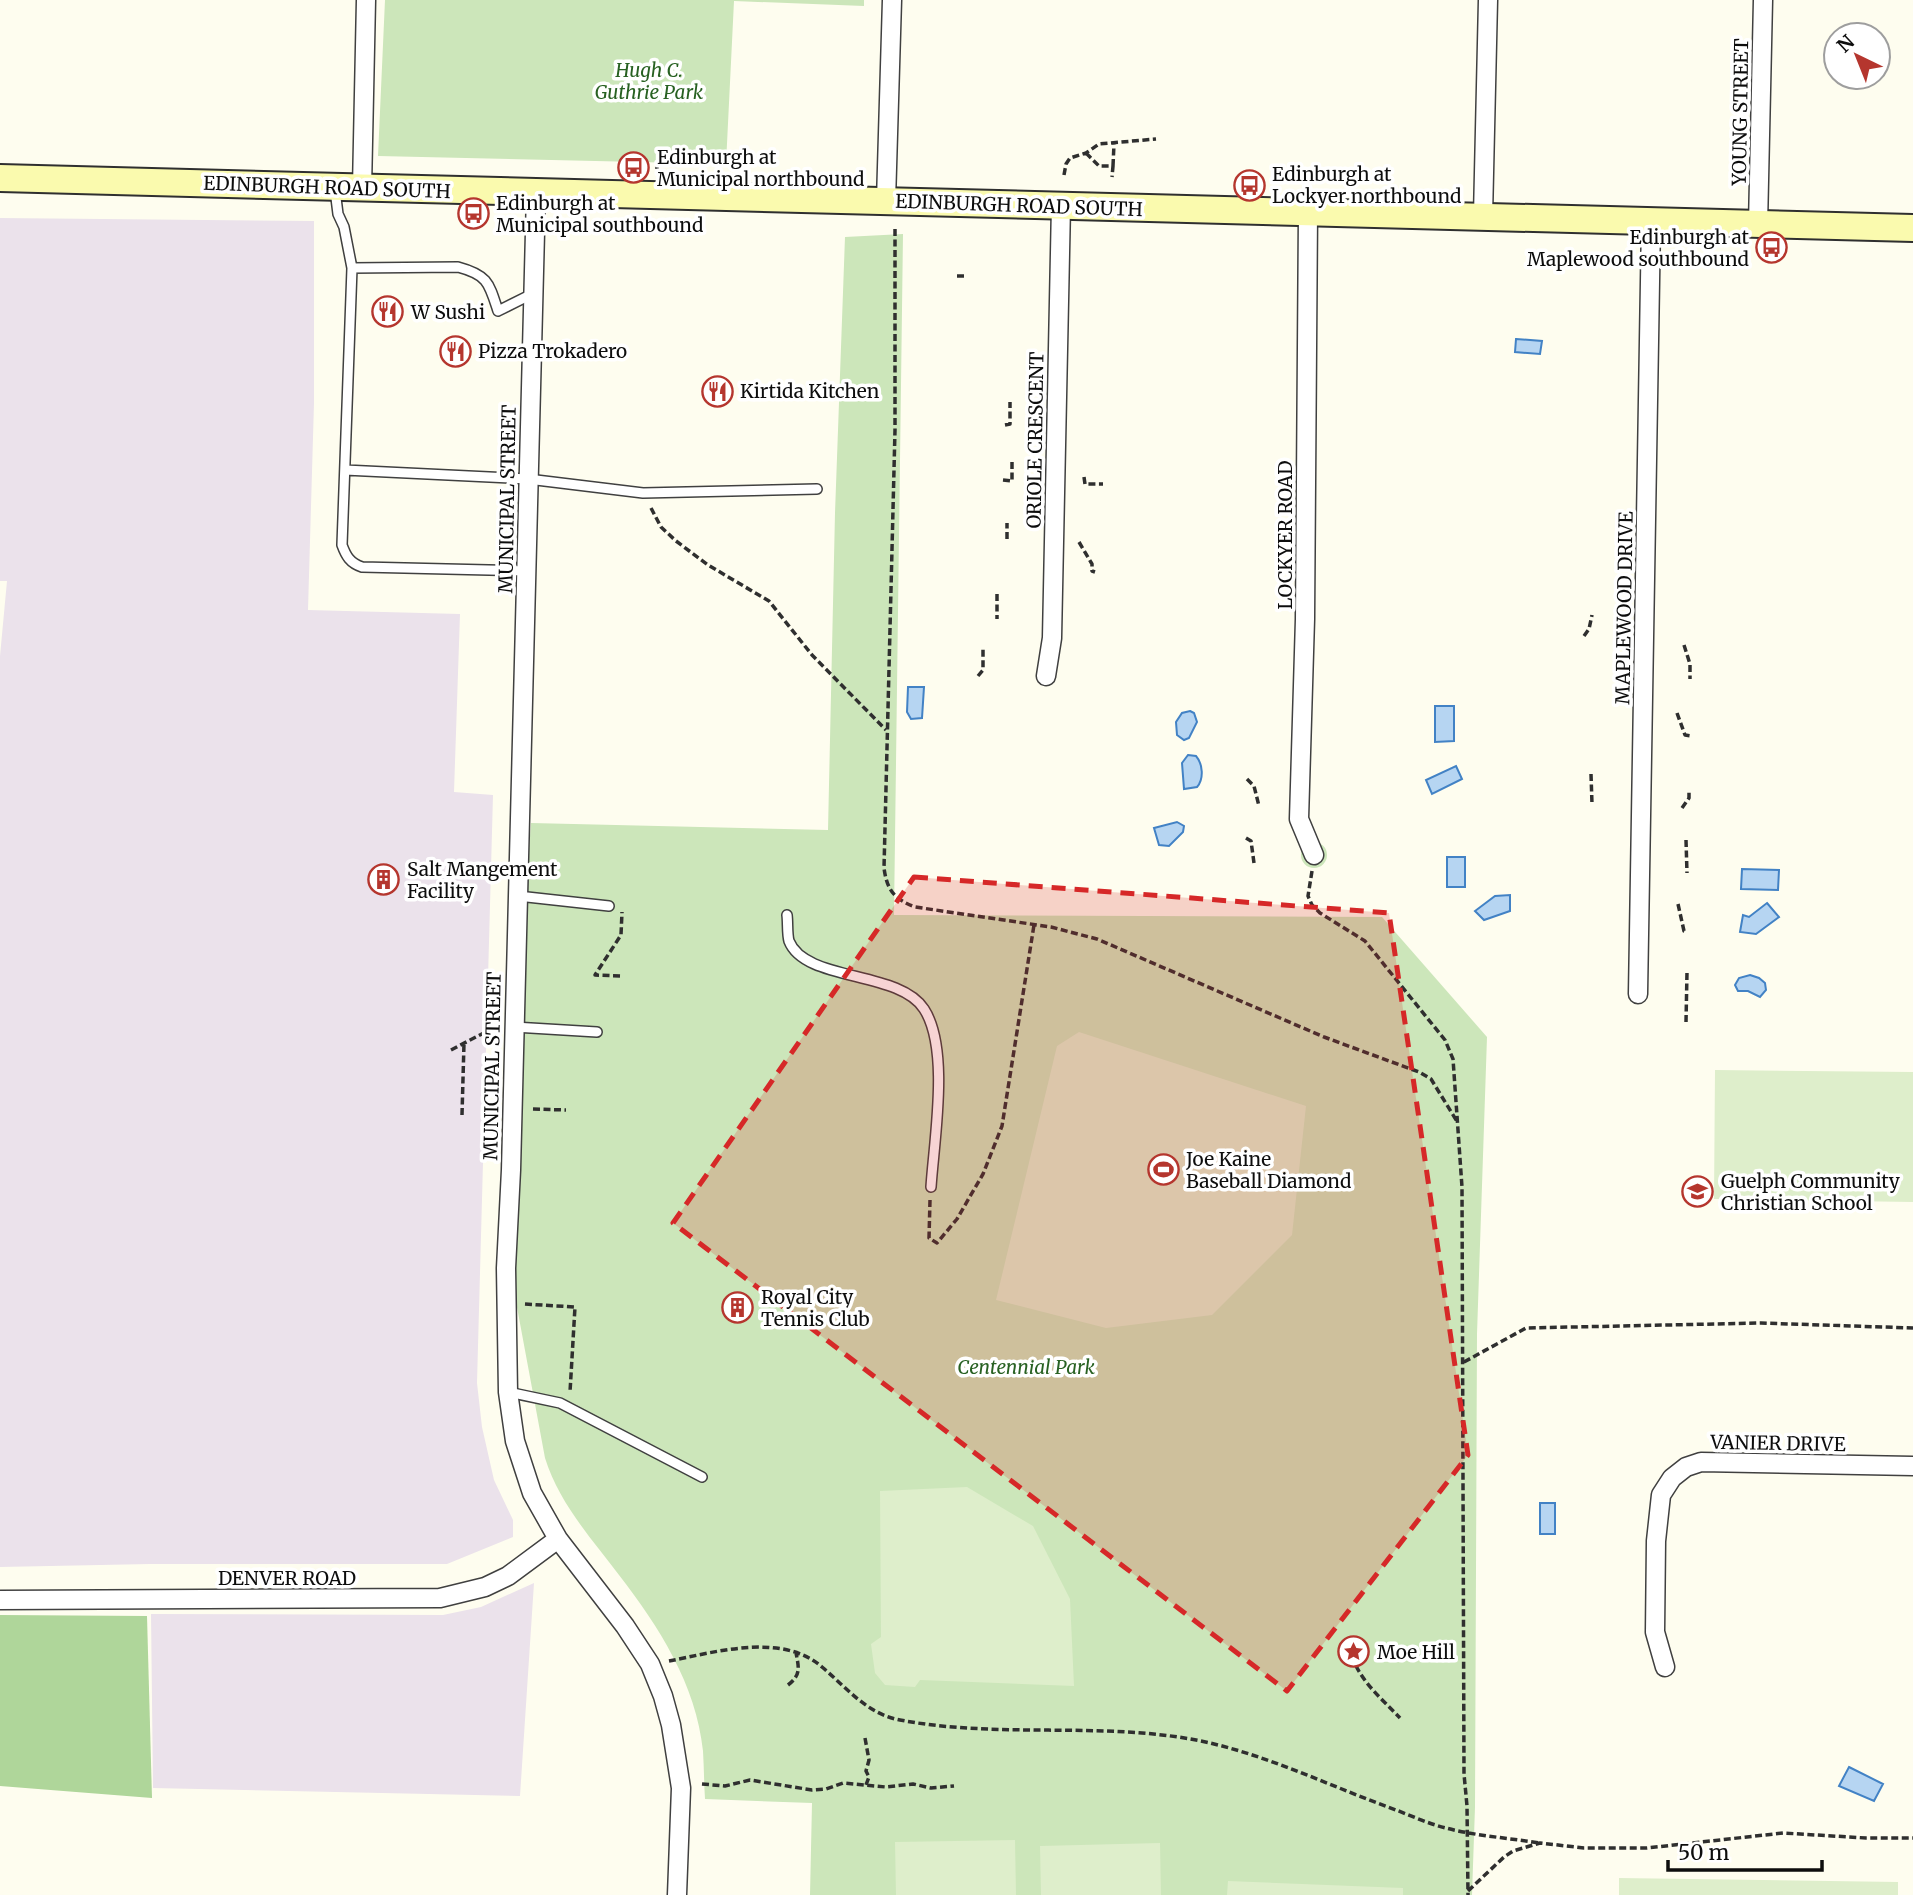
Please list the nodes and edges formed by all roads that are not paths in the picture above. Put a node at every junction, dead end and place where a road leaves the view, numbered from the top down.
1 (366, 0) edge
2 (892, 0) edge
3 (1488, 0) edge
4 (1763, 0) edge
5 (0, 178) edge
6 (335, 188) junction
7 (362, 188) junction
8 (536, 193) junction
9 (886, 201) junction
10 (1061, 205) junction
11 (1308, 212) junction
12 (1483, 216) junction
13 (1651, 222) junction
14 (1758, 225) junction
15 (1913, 228) edge
16 (352, 268) junction
17 (534, 293) junction
18 (345, 470) junction
19 (528, 479) junction
20 (817, 489) dead end
21 (527, 571) junction
22 (1046, 676) dead end
23 (1314, 855) road end
24 (518, 896) junction
25 (609, 906) dead end
26 (787, 915) dead end
27 (1638, 994) dead end
28 (507, 1026) junction
29 (597, 1032) dead end
30 (931, 1187) road end
31 (508, 1392) junction
32 (1913, 1466) edge
33 (702, 1477) dead end
34 (558, 1539) junction
35 (0, 1600) edge
36 (1665, 1667) dead end
37 (677, 1895) edge

1 - 7 street
2 - 9 street
3 - 12 street
4 - 14 street, YOUNG STREET
5 - 6 main road, EDINBURGH ROAD SOUTH
6 - 7 main road, EDINBURGH ROAD SOUTH
6 - 16 lane
7 - 8 main road, EDINBURGH ROAD SOUTH
8 - 9 main road, EDINBURGH ROAD SOUTH
8 - 17 street, MUNICIPAL STREET
9 - 10 main road, EDINBURGH ROAD SOUTH
10 - 11 main road, EDINBURGH ROAD SOUTH
10 - 22 street, ORIOLE CRESCENT
11 - 12 main road, EDINBURGH ROAD SOUTH
11 - 23 street, LOCKYER ROAD
12 - 13 main road, EDINBURGH ROAD SOUTH
13 - 14 main road, EDINBURGH ROAD SOUTH
13 - 27 street, MAPLEWOOD DRIVE
14 - 15 main road, EDINBURGH ROAD SOUTH
16 - 17 lane
16 - 18 lane
17 - 19 street, MUNICIPAL STREET
18 - 19 lane
18 - 21 lane
19 - 20 lane
19 - 21 street, MUNICIPAL STREET
21 - 24 street, MUNICIPAL STREET
24 - 25 lane
24 - 28 street, MUNICIPAL STREET
26 - 30 lane
28 - 29 lane
28 - 31 street, MUNICIPAL STREET
31 - 33 lane
31 - 34 street, MUNICIPAL STREET
32 - 36 street, VANIER DRIVE
34 - 35 street, DENVER ROAD
34 - 37 street, MUNICIPAL STREET

